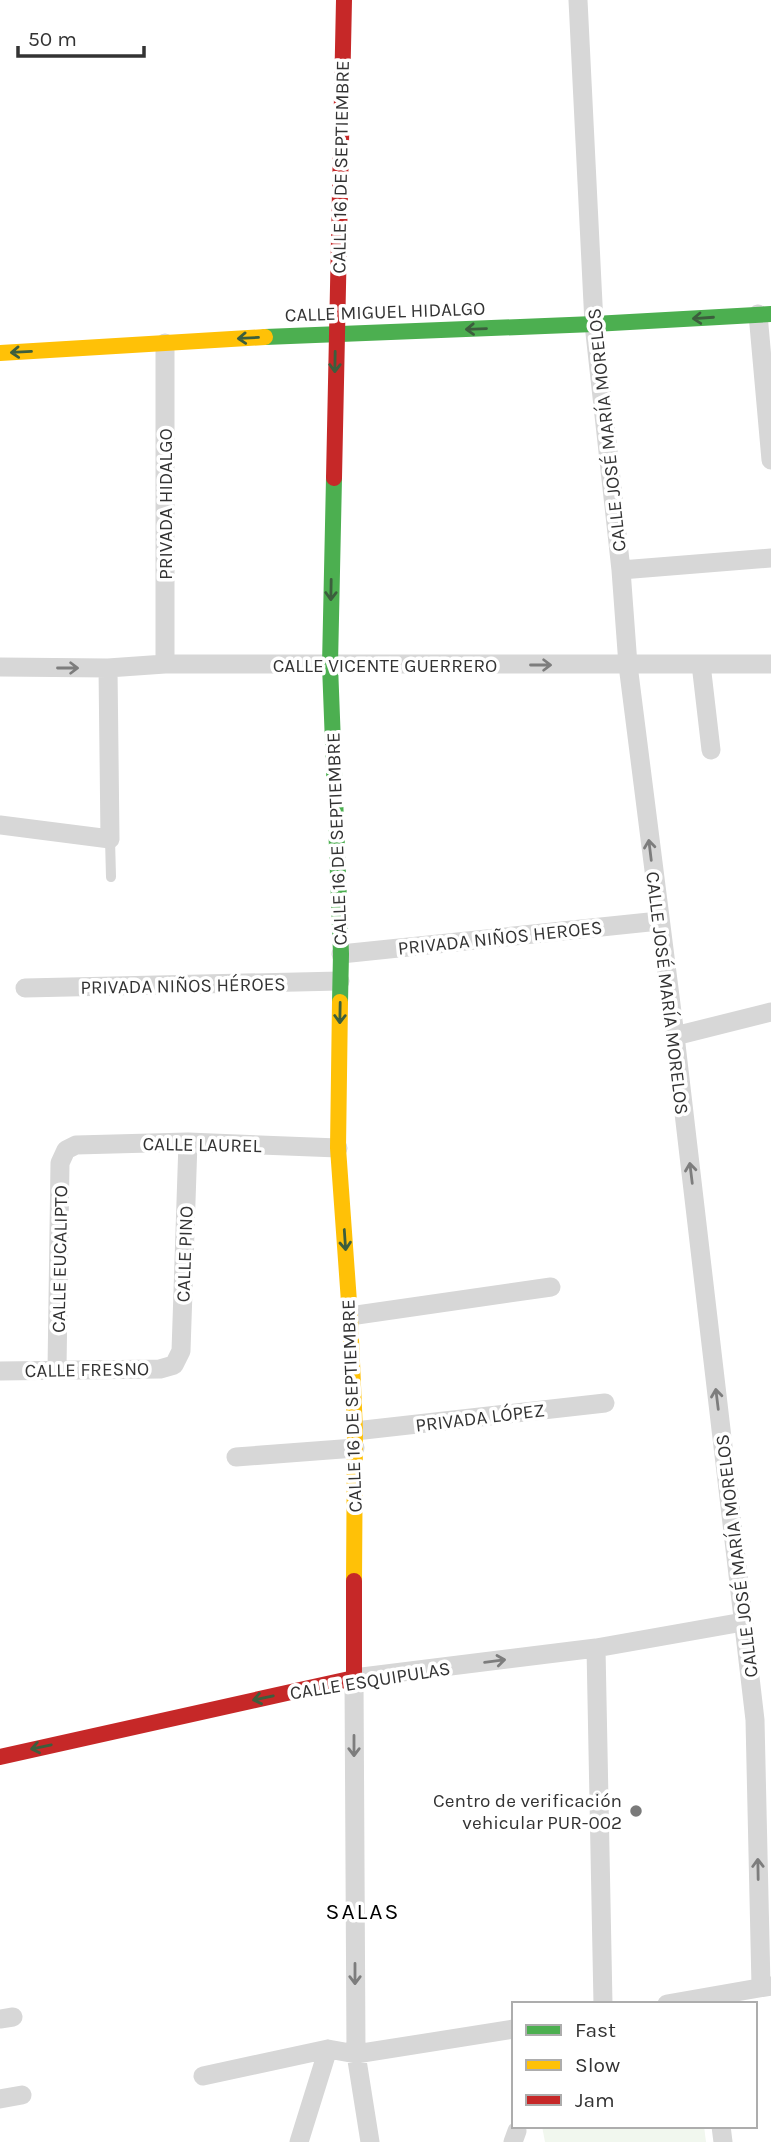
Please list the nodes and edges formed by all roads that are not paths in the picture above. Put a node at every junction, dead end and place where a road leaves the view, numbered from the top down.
1 (344, 0) edge
2 (578, 0) edge
3 (764, 314) edge
4 (594, 324) junction
5 (336, 333) junction
6 (165, 343) junction
7 (0, 353) edge
8 (771, 460) edge
9 (771, 558) edge
10 (621, 570) junction
11 (165, 664) junction
12 (701, 664) junction
13 (771, 664) edge
14 (330, 665) junction
15 (628, 665) junction
16 (0, 667) edge
17 (108, 668) junction
18 (711, 750) dead end
19 (0, 825) edge
20 (110, 839) junction
21 (111, 877) dead end
22 (659, 921) junction
23 (341, 954) junction
24 (340, 981) junction
25 (25, 988) dead end
26 (771, 1012) edge
27 (675, 1036) junction
28 (188, 1142) junction
29 (338, 1148) junction
30 (66, 1150) joint
31 (551, 1287) dead end
32 (350, 1316) junction
33 (174, 1365) joint
34 (57, 1369) junction
35 (0, 1371) edge
36 (605, 1403) dead end
37 (355, 1439) junction
38 (236, 1457) dead end
39 (743, 1622) junction
40 (596, 1648) junction
41 (354, 1678) junction
42 (0, 1757) edge
43 (766, 1986) edge
44 (706, 2001) edge
45 (603, 2002) edge
46 (512, 2029) edge
47 (328, 2049) junction
48 (356, 2054) junction
49 (203, 2076) dead end
50 (22, 2095) dead end
51 (0, 2099) edge
52 (299, 2142) edge
53 (370, 2142) edge

1 - 5 street, CALLE 16 DE SEPTIEMBRE
2 - 4 street, CALLE JOSÉ MARÍA MORELOS
3 -> 4 street, CALLE MIGUEL HIDALGO
3 - 8 street
4 -> 5 street, CALLE MIGUEL HIDALGO
4 - 10 street, CALLE JOSÉ MARÍA MORELOS
5 -> 6 street, CALLE MIGUEL HIDALGO
5 -> 14 street, CALLE 16 DE SEPTIEMBRE
6 -> 7 street, CALLE MIGUEL HIDALGO
6 - 11 street, PRIVADA HIDALGO
9 - 10 street
10 - 15 street, CALLE JOSÉ MARÍA MORELOS
11 - 14 street, CALLE VICENTE GUERRERO
11 - 17 street, CALLE VICENTE GUERRERO
12 - 13 street, CALLE VICENTE GUERRERO
12 - 15 street, CALLE VICENTE GUERRERO
12 - 18 street
14 -> 15 street, CALLE VICENTE GUERRERO
14 - 23 street, CALLE 16 DE SEPTIEMBRE
22 -> 15 street, CALLE JOSÉ MARÍA MORELOS
16 -> 17 street, CALLE VICENTE GUERRERO
17 - 20 street
19 - 20 street
20 - 21 lane
22 - 23 street, PRIVADA NIÑOS HEROES
22 - 27 street, CALLE JOSÉ MARÍA MORELOS
23 - 24 street, CALLE 16 DE SEPTIEMBRE
24 - 25 street, PRIVADA NIÑOS HÉROES
24 -> 29 street, CALLE 16 DE SEPTIEMBRE
26 - 27 street
39 -> 27 street, CALLE JOSÉ MARÍA MORELOS
28 - 29 street, CALLE LAUREL
28 - 30 street, CALLE LAUREL
28 - 33 street, CALLE PINO
29 -> 32 street, CALLE 16 DE SEPTIEMBRE
30 - 34 street, CALLE EUCALIPTO
31 - 32 street
32 - 37 street, CALLE 16 DE SEPTIEMBRE
33 - 34 street, CALLE FRESNO
34 - 35 street, CALLE FRESNO
36 - 37 street, PRIVADA LÓPEZ
37 - 38 street, PRIVADA LÓPEZ
37 - 41 street, CALLE 16 DE SEPTIEMBRE
39 - 40 street, CALLE ESQUIPULAS
43 -> 39 street, CALLE JOSÉ MARÍA MORELOS
41 -> 40 street, CALLE ESQUIPULAS
40 - 45 street
41 -> 42 street, CALLE ESQUIPULAS
41 -> 48 street
43 - 44 street
46 - 48 street
47 - 48 street
47 - 49 street
47 - 52 street
48 - 53 street
50 - 51 street

